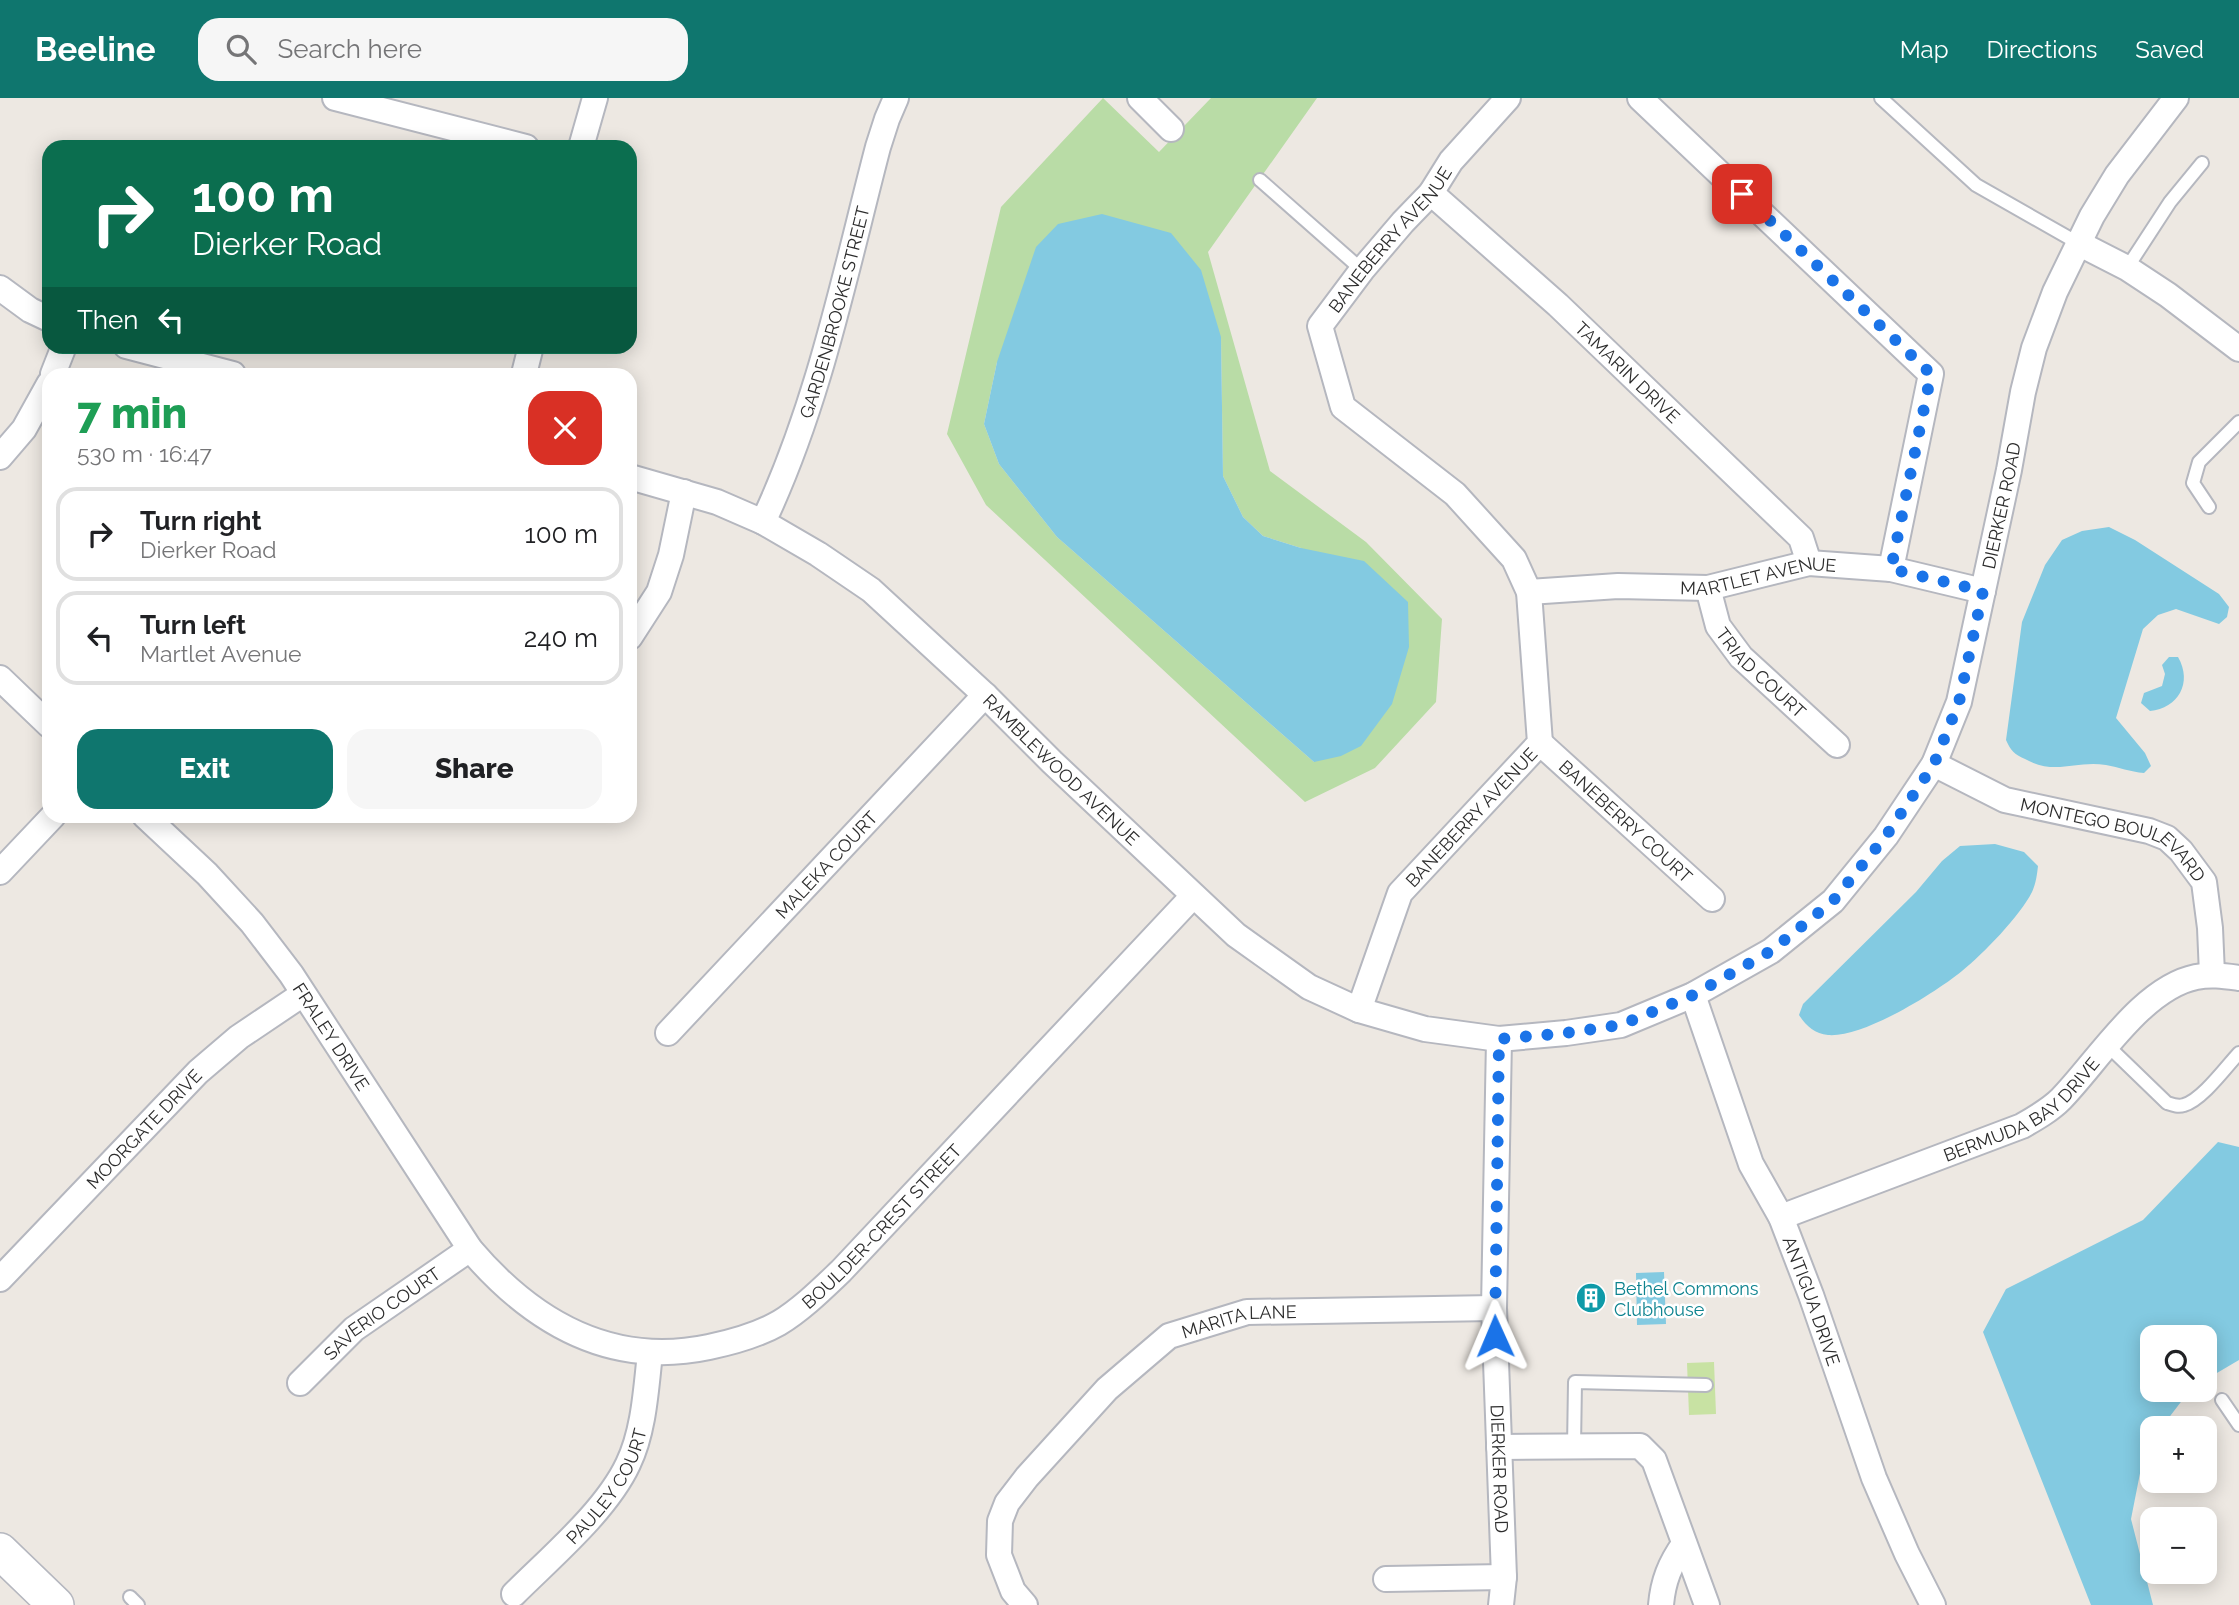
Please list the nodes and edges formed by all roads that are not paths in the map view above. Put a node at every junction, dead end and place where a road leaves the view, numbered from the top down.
1 (335, 98) edge
2 (595, 98) edge
3 (897, 98) edge
4 (1140, 98) edge
5 (1508, 98) edge
6 (1640, 98) edge
7 (1881, 98) edge
8 (2176, 98) edge
9 (1171, 130) dead end
10 (499, 140) edge
11 (583, 140) edge
12 (2202, 163) dead end
13 (1261, 180) dead end
14 (1431, 193) junction
15 (2078, 243) junction
16 (2127, 268) junction
17 (1362, 270) junction
18 (0, 288) edge
19 (42, 316) edge
20 (2239, 349) edge
21 (157, 354) edge
22 (210, 368) edge
23 (42, 397) edge
24 (2239, 422) edge
25 (0, 457) edge
26 (637, 479) edge
27 (684, 492) junction
28 (2209, 507) dead end
29 (763, 522) junction
30 (1809, 563) junction
31 (1891, 569) junction
32 (1708, 588) junction
33 (1983, 591) junction
34 (1529, 592) junction
35 (637, 626) edge
36 (0, 678) edge
37 (985, 695) junction
38 (42, 718) edge
39 (1540, 743) junction
40 (1837, 745) dead end
41 (1934, 764) junction
42 (46, 823) edge
43 (152, 823) edge
44 (0, 872) edge
45 (1193, 896) junction
46 (1712, 900) dead end
47 (2212, 974) junction
48 (2239, 978) edge
49 (303, 994) junction
50 (1693, 995) junction
51 (1359, 1010) junction
52 (668, 1033) dead end
53 (1499, 1039) junction
54 (2107, 1045) junction
55 (2239, 1053) edge
56 (1781, 1217) junction
57 (470, 1249) junction
58 (494, 1277) joint
59 (0, 1279) edge
60 (1494, 1308) junction
61 (650, 1353) junction
62 (300, 1383) dead end
63 (1706, 1385) dead end
64 (2222, 1400) dead end
65 (2239, 1425) edge
66 (1499, 1447) junction
67 (1574, 1447) junction
68 (1684, 1544) junction
69 (0, 1551) edge
70 (1504, 1577) junction
71 (1386, 1579) dead end
72 (514, 1594) dead end
73 (56, 1605) edge
74 (1025, 1605) edge
75 (1501, 1605) edge
76 (1661, 1605) edge
77 (1707, 1605) edge
78 (1933, 1605) edge

1 - 10 street
2 - 11 street
3 - 29 street, GARDENBROOKE STREET
4 - 9 street
5 - 14 street, BANEBERRY AVENUE
6 - 31 street
7 - 15 lane
8 - 15 street, DIERKER ROAD
12 - 16 lane
13 - 17 lane
14 - 17 street, BANEBERRY AVENUE
14 - 30 street, TAMARIN DRIVE
15 - 16 street
15 - 33 street, DIERKER ROAD
16 - 20 street
17 - 34 street, BANEBERRY AVENUE
18 - 19 street
21 - 22 street
23 - 25 street
24 - 28 lane
26 - 27 street, RAMBLEWOOD AVENUE
27 - 29 street, RAMBLEWOOD AVENUE
27 - 35 street
29 - 37 street, RAMBLEWOOD AVENUE
30 - 31 street, MARTLET AVENUE
30 - 32 street, MARTLET AVENUE
31 - 33 street, MARTLET AVENUE
32 - 34 street, MARTLET AVENUE
32 - 40 street, TRIAD COURT
33 - 41 street, DIERKER ROAD
34 - 39 street, BANEBERRY AVENUE
36 - 38 street
37 - 45 street, RAMBLEWOOD AVENUE
37 - 52 street, MALEKA COURT
39 - 46 street, BANEBERRY COURT
39 - 51 street, BANEBERRY AVENUE
41 - 47 street, MONTEGO BOULEVARD
41 - 50 street, DIERKER ROAD
42 - 44 street
43 - 49 street, FRALEY DRIVE
45 - 51 street, RAMBLEWOOD AVENUE
45 - 61 street, BOULDER-CREST STREET
47 - 48 street, BERMUDA BAY DRIVE
47 - 54 street, BERMUDA BAY DRIVE
49 - 57 street, FRALEY DRIVE
49 - 59 street, MOORGATE DRIVE
50 - 53 street, DIERKER ROAD
50 - 56 street, ANTIGUA DRIVE
51 - 53 street, RAMBLEWOOD AVENUE
53 - 60 street, DIERKER ROAD
54 - 55 lane
54 - 56 street, BERMUDA BAY DRIVE
56 - 78 street, ANTIGUA DRIVE
57 - 58 street, FRALEY DRIVE
57 - 62 street, SAVERIO COURT
58 - 61 street, BOULDER-CREST STREET
60 - 66 street, DIERKER ROAD
60 - 74 street, MARITA LANE
61 - 72 street, PAULEY COURT
63 - 67 lane
64 - 65 lane
66 - 67 street
66 - 70 street, DIERKER ROAD
67 - 68 street
68 - 76 street
68 - 77 street
69 - 73 main road
70 - 71 street
70 - 75 street, DIERKER ROAD

